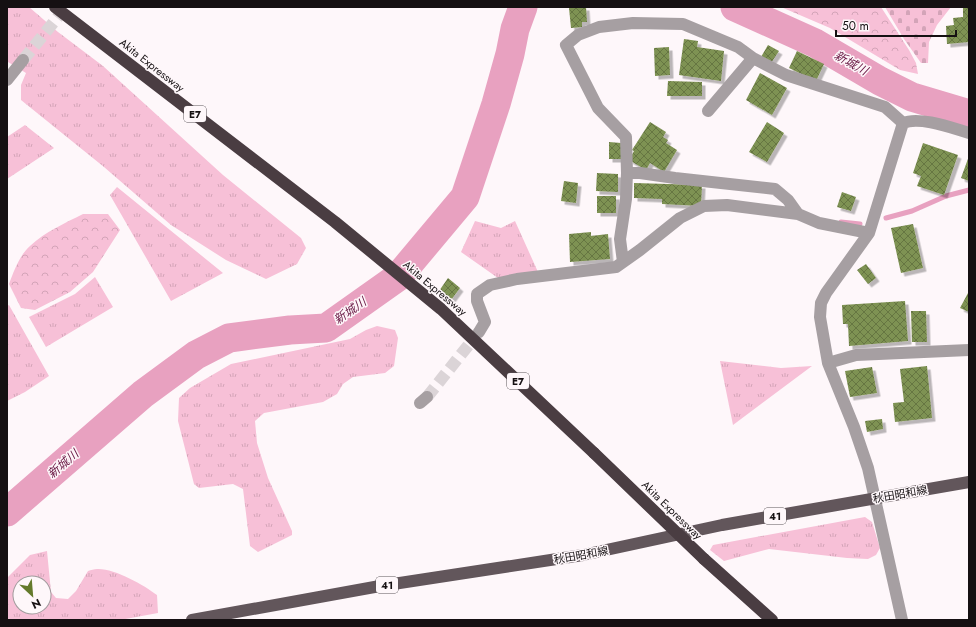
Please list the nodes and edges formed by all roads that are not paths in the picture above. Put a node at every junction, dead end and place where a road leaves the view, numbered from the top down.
1 (55, 7) edge
2 (753, 58) junction
3 (23, 60) tunnel mouth
4 (7, 80) edge
5 (708, 111) dead end
6 (904, 123) junction
7 (969, 133) edge
8 (627, 173) junction
9 (798, 214) junction
10 (869, 233) junction
11 (623, 262) junction
12 (479, 332) tunnel mouth
13 (969, 350) edge
14 (828, 363) junction
15 (969, 482) edge
16 (875, 498) junction
17 (192, 620) edge
18 (772, 620) edge
19 (902, 620) edge

1 - 18 highway, Akita Expressway / E7, bridge
2 - 5 street
2 - 6 street
2 - 8 street
3 - 4 street
6 - 7 street
6 - 10 street
8 - 9 street
8 - 11 street
9 - 10 street
9 - 11 street
10 - 14 street
11 - 12 street
13 - 14 street
14 - 16 street
15 - 16 main road, 秋田昭和線 / 41
16 - 17 main road, 秋田昭和線 / 41
16 - 19 street

